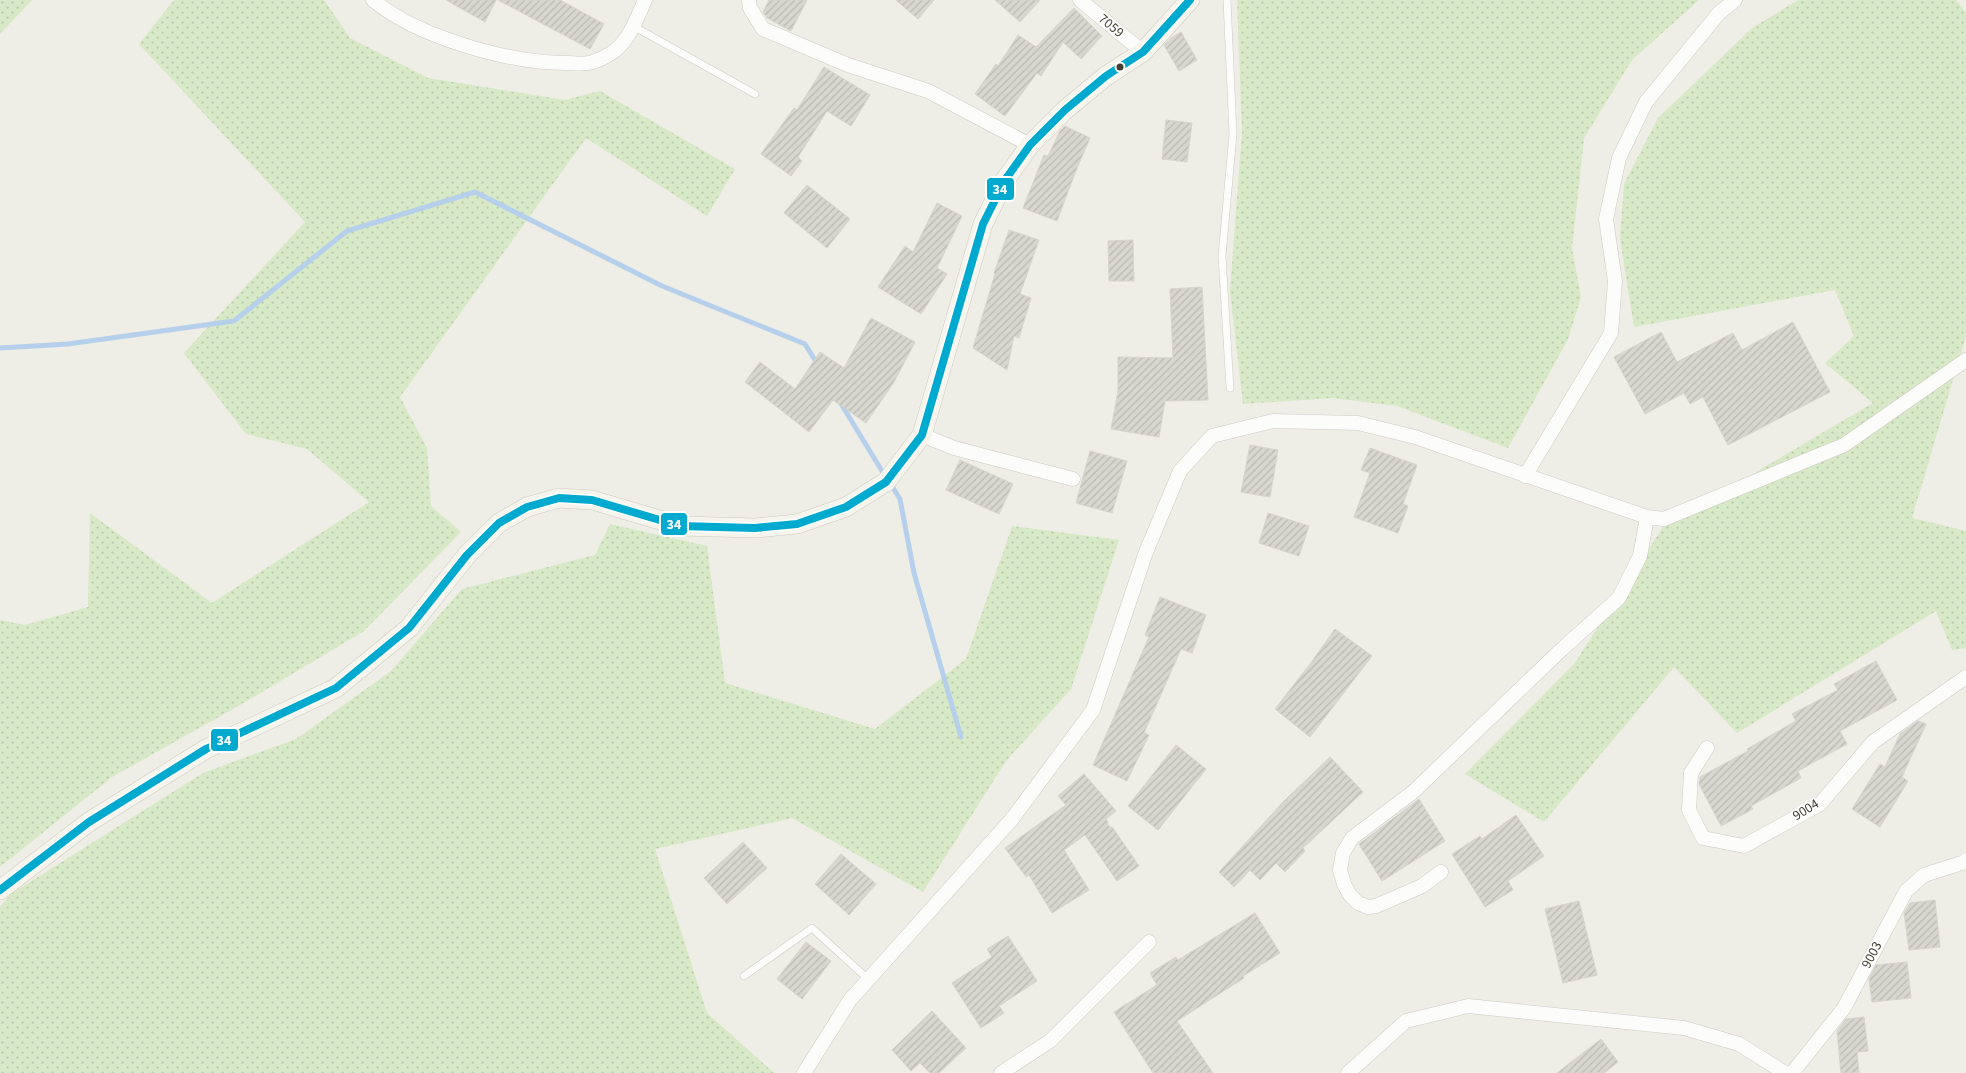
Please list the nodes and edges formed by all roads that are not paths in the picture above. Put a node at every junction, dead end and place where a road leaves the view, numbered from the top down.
1 (373, 0) edge
2 (645, 0) edge
3 (749, 0) edge
4 (1080, 0) edge
5 (1190, 0) edge
6 (1227, 0) edge
7 (1736, 0) edge
8 (633, 26) junction
9 (1143, 52) junction
10 (755, 94) dead end
11 (1030, 144) junction
12 (1966, 360) edge
13 (1230, 388) dead end
14 (922, 435) junction
15 (1525, 476) junction
16 (1073, 479) dead end
17 (1647, 517) junction
18 (1966, 676) edge
19 (1707, 748) dead end
20 (1966, 863) edge
21 (1441, 872) dead end
22 (0, 890) edge
23 (1148, 942) dead end
24 (744, 976) dead end
25 (868, 979) junction
26 (804, 1073) edge
27 (1001, 1073) edge
28 (1348, 1073) edge
29 (1785, 1073) edge
30 (1792, 1073) edge

1 - 8 street
2 - 8 street
3 - 11 street
4 - 9 street, 7059
5 - 9 street
6 - 13 lane
7 - 15 street
8 - 10 lane
9 - 11 street
11 - 14 street
12 - 17 street
14 - 16 street
14 - 22 street
15 - 17 street
15 - 25 street
17 - 21 street
18 - 19 street, 9004
20 - 30 street, 9003
23 - 27 street
24 - 25 lane
25 - 26 street
28 - 29 street

